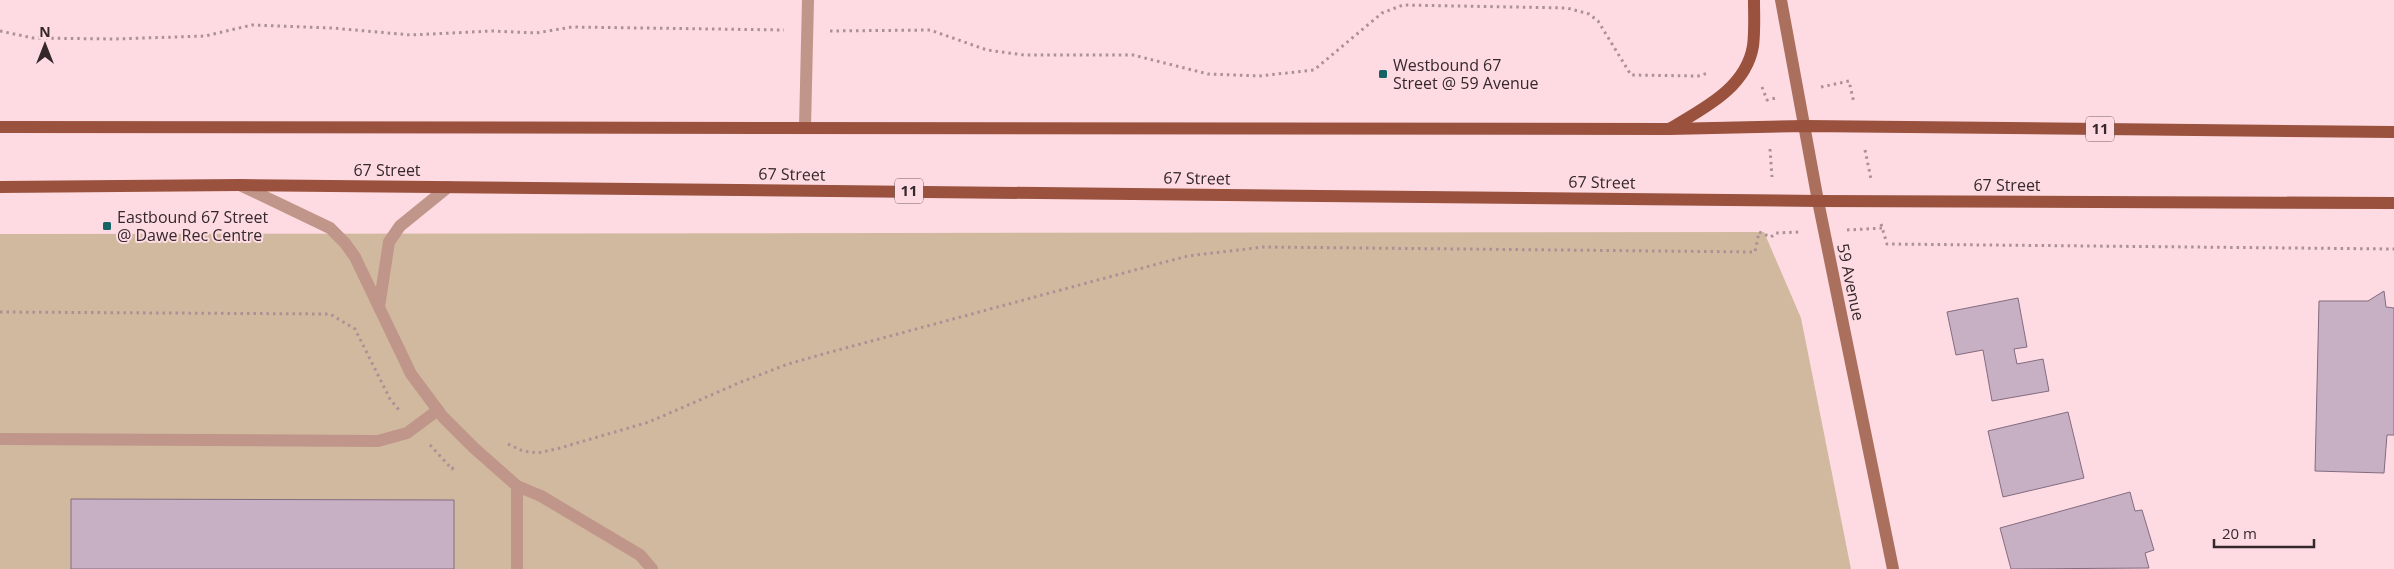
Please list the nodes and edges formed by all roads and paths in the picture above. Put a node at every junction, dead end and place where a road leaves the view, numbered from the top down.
1 (808, 0) edge
2 (1754, 0) edge
3 (1781, 0) edge
4 (0, 31) edge
5 (808, 31) junction
6 (1710, 72) dead end
7 (1849, 81) dead end
8 (1758, 84) dead end
9 (1773, 98) dead end
10 (1767, 100) junction
11 (1805, 126) junction
12 (0, 127) edge
13 (805, 127) junction
14 (1769, 127) junction
15 (1860, 127) junction
16 (1669, 129) junction
17 (2394, 132) edge
18 (240, 185) junction
19 (448, 186) junction
20 (0, 187) edge
21 (1774, 200) junction
22 (1818, 201) junction
23 (1876, 201) junction
24 (2394, 203) edge
25 (2394, 249) edge
26 (379, 307) junction
27 (0, 312) edge
28 (438, 410) junction
29 (415, 427) junction
30 (0, 439) edge
31 (474, 448) junction
32 (517, 486) junction
33 (517, 569) edge
34 (652, 569) edge
35 (1893, 569) edge

1 - 5 lane
2 - 16 main road
3 - 11 street, 59 Avenue
4 - 5 path
5 - 6 path
5 - 13 lane
7 - 15 path
8 - 10 path
9 - 10 path
10 - 14 path
11 - 14 main road, 11
11 - 15 main road, 11
11 - 22 street, 59 Avenue
12 - 13 main road, 11
13 - 16 main road, 11
14 - 16 main road, 11
14 - 21 path
15 - 17 main road, 11
15 - 23 path
18 - 19 main road, 67 Street / 11
18 - 20 main road, 67 Street / 11
18 - 26 lane
19 - 21 main road, 67 Street / 11
19 - 26 lane
21 - 22 main road, 67 Street / 11
21 - 31 path
22 - 23 main road, 67 Street / 11
22 - 35 street, 59 Avenue
23 - 24 main road, 67 Street / 11
23 - 25 path
26 - 28 lane
27 - 29 path
28 - 29 lane
28 - 31 lane
29 - 30 lane
29 - 31 path
31 - 32 lane
32 - 33 lane
32 - 34 lane

